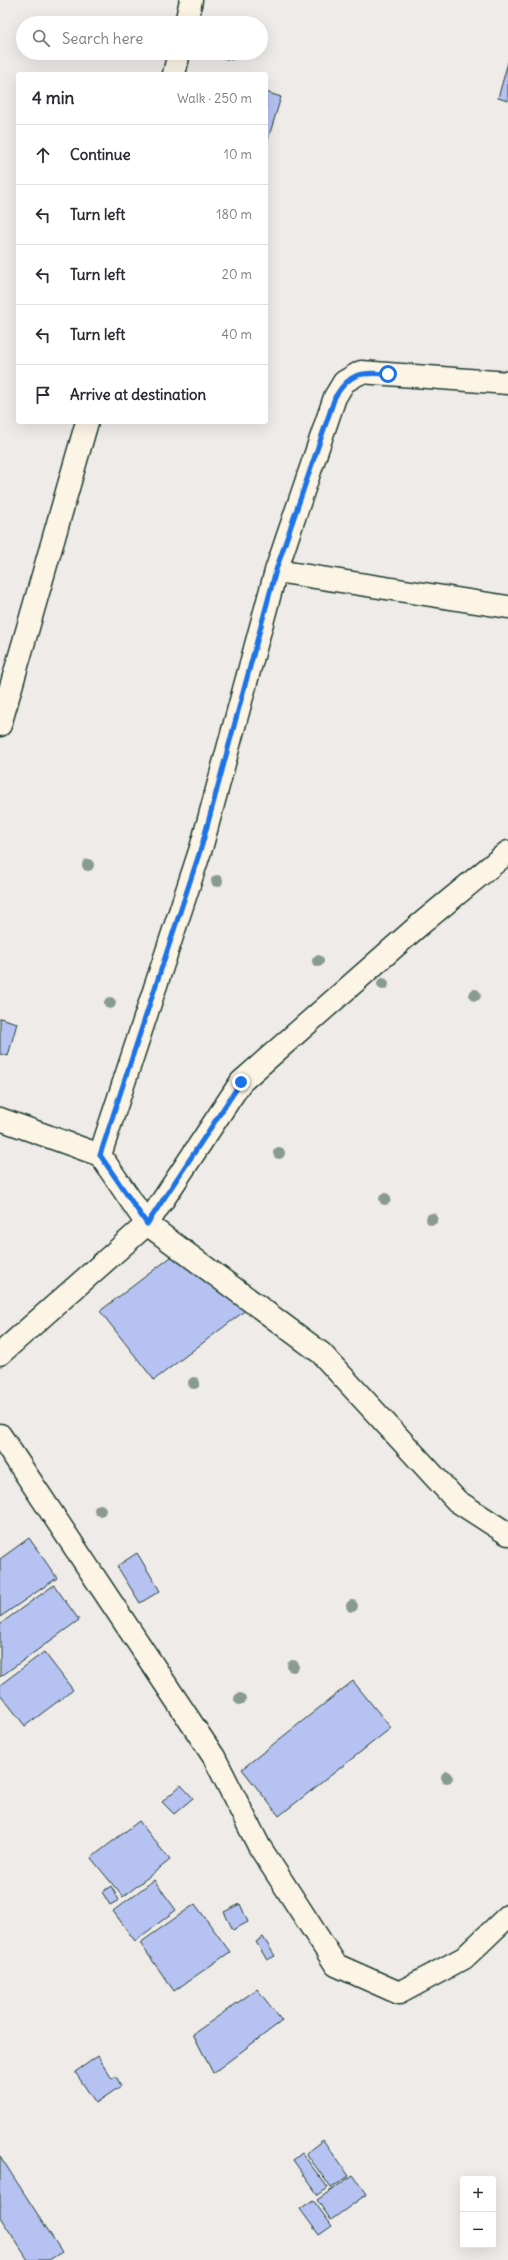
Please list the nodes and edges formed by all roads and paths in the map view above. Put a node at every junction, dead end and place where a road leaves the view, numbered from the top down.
1 (191, 0) edge
2 (188, 16) edge
3 (177, 60) edge
4 (174, 72) edge
5 (508, 383) edge
6 (86, 424) edge
7 (276, 570) junction
8 (508, 607) edge
9 (0, 725) edge
10 (508, 852) edge
11 (0, 1119) edge
12 (100, 1155) junction
13 (147, 1224) junction
14 (0, 1354) edge
15 (0, 1435) edge
16 (508, 1534) edge
17 (508, 1916) edge

1 - 2 street
3 - 4 street
5 - 7 street
6 - 9 street
7 - 8 street
7 - 12 street
10 - 13 street
11 - 12 street
12 - 13 street
13 - 14 street
13 - 16 street
15 - 17 street

